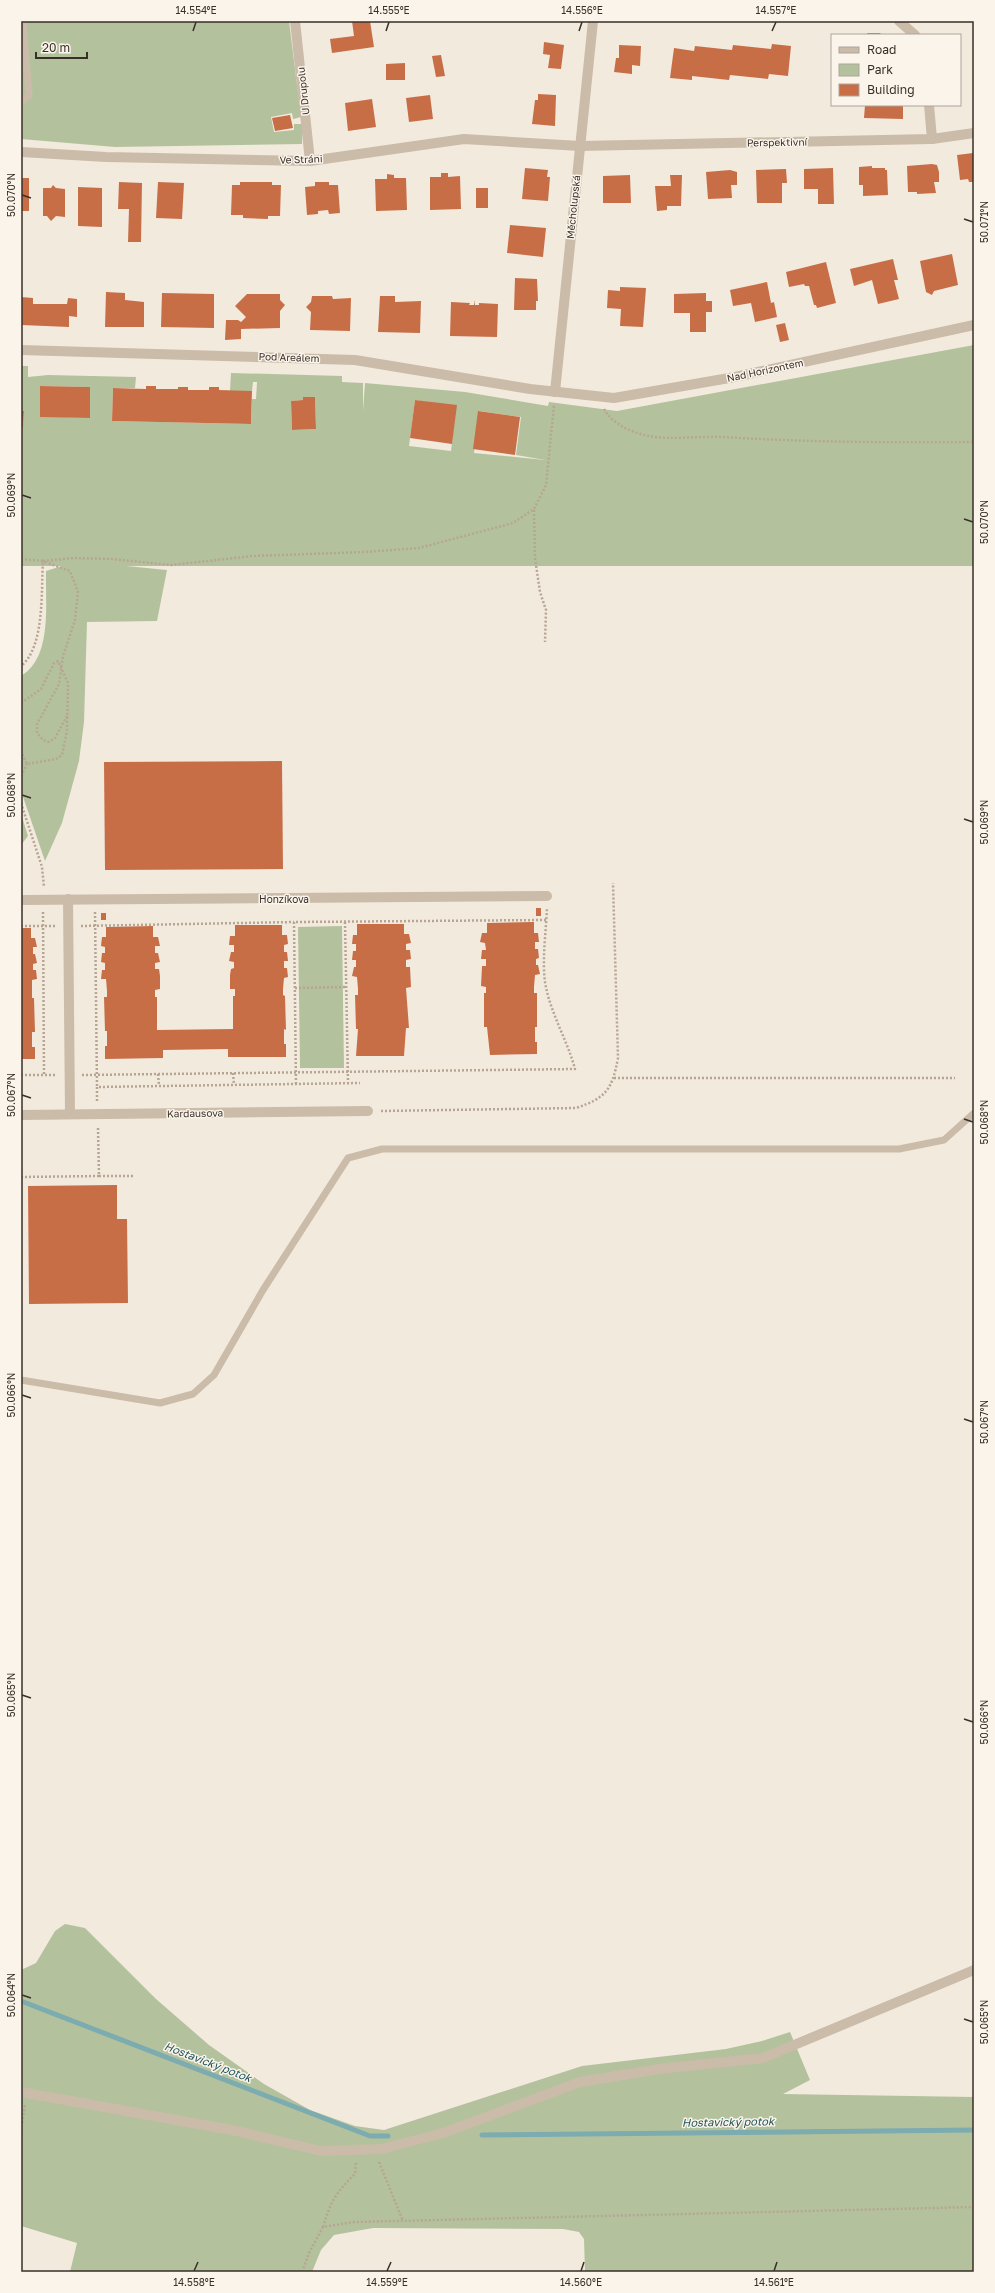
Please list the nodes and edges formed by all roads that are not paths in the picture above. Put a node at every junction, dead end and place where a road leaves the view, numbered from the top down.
1 (24, 21) edge
2 (295, 21) edge
3 (594, 21) edge
4 (899, 21) edge
5 (914, 34) edge
6 (21, 102) edge
7 (929, 106) edge
8 (974, 133) edge
9 (932, 139) junction
10 (580, 146) junction
11 (21, 152) edge
12 (310, 161) junction
13 (974, 326) edge
14 (21, 350) edge
15 (555, 392) junction
16 (547, 896) road end
17 (21, 900) edge
18 (68, 900) junction
19 (368, 1111) road end
20 (974, 1113) edge
21 (70, 1114) junction
22 (21, 1115) edge
23 (21, 1380) edge
24 (974, 1970) edge
25 (24, 2092) edge

1 - 6 lane
2 - 12 street, U Drupolu
3 - 10 street, Měcholupská
4 - 5 street
7 - 9 street
8 - 9 street, Perspektivní
9 - 10 street, Perspektivní
10 - 12 street, Ve Stráni
10 - 15 street, Měcholupská
11 - 12 street, Ve Stráni
13 - 15 street, Nad Horizontem
14 - 15 street, Pod Areálem
16 - 18 street, Honzíkova
17 - 18 street, Honzíkova
18 - 21 street
19 - 21 street, Kardausova
20 - 23 lane
21 - 22 street, Kardausova
24 - 25 street

